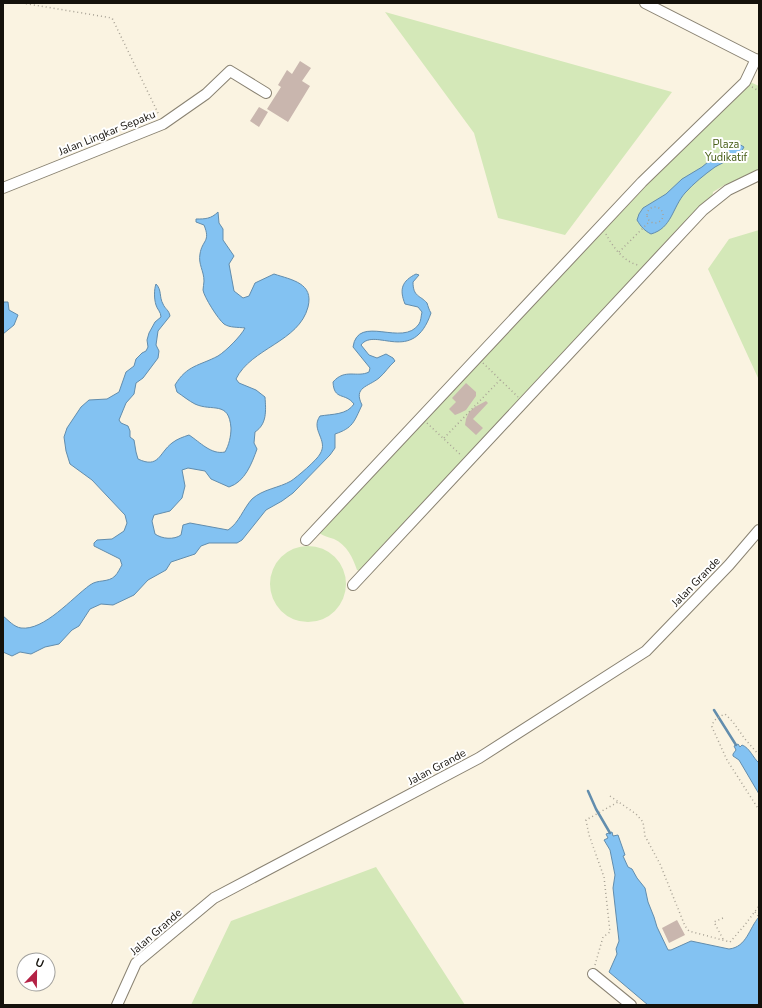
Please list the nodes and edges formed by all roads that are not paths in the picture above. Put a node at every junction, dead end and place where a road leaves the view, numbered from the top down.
1 (645, 3) edge
2 (758, 60) edge
3 (266, 93) dead end
4 (759, 175) edge
5 (3, 188) edge
6 (759, 530) edge
7 (306, 540) dead end
8 (353, 585) dead end
9 (593, 974) road end
10 (117, 1005) edge
11 (631, 1005) edge

1 - 2 street
2 - 7 street
3 - 5 street, Jalan Lingkar Sepaku
4 - 8 street
6 - 10 street, Jalan Grande
9 - 11 street

